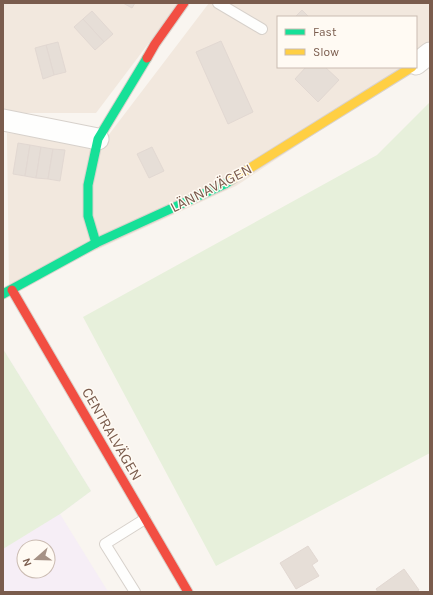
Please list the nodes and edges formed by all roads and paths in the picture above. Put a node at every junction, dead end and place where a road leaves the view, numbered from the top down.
1 (184, 3) edge
2 (218, 3) edge
3 (262, 29) dead end
4 (430, 53) edge
5 (417, 63) edge
6 (410, 68) edge
7 (3, 120) edge
8 (98, 139) junction
9 (96, 243) junction
10 (12, 290) junction
11 (3, 294) edge
12 (145, 519) junction
13 (135, 592) edge
14 (188, 592) edge

1 - 8 street
2 - 3 lane
4 - 5 street
6 - 9 street, LÄNNAVÄGEN
7 - 8 street
8 - 9 street
9 - 10 street, LÄNNAVÄGEN
10 - 11 street, LÄNNAVÄGEN
10 - 12 street, CENTRALVÄGEN
12 - 13 lane
12 - 14 street, CENTRALVÄGEN

